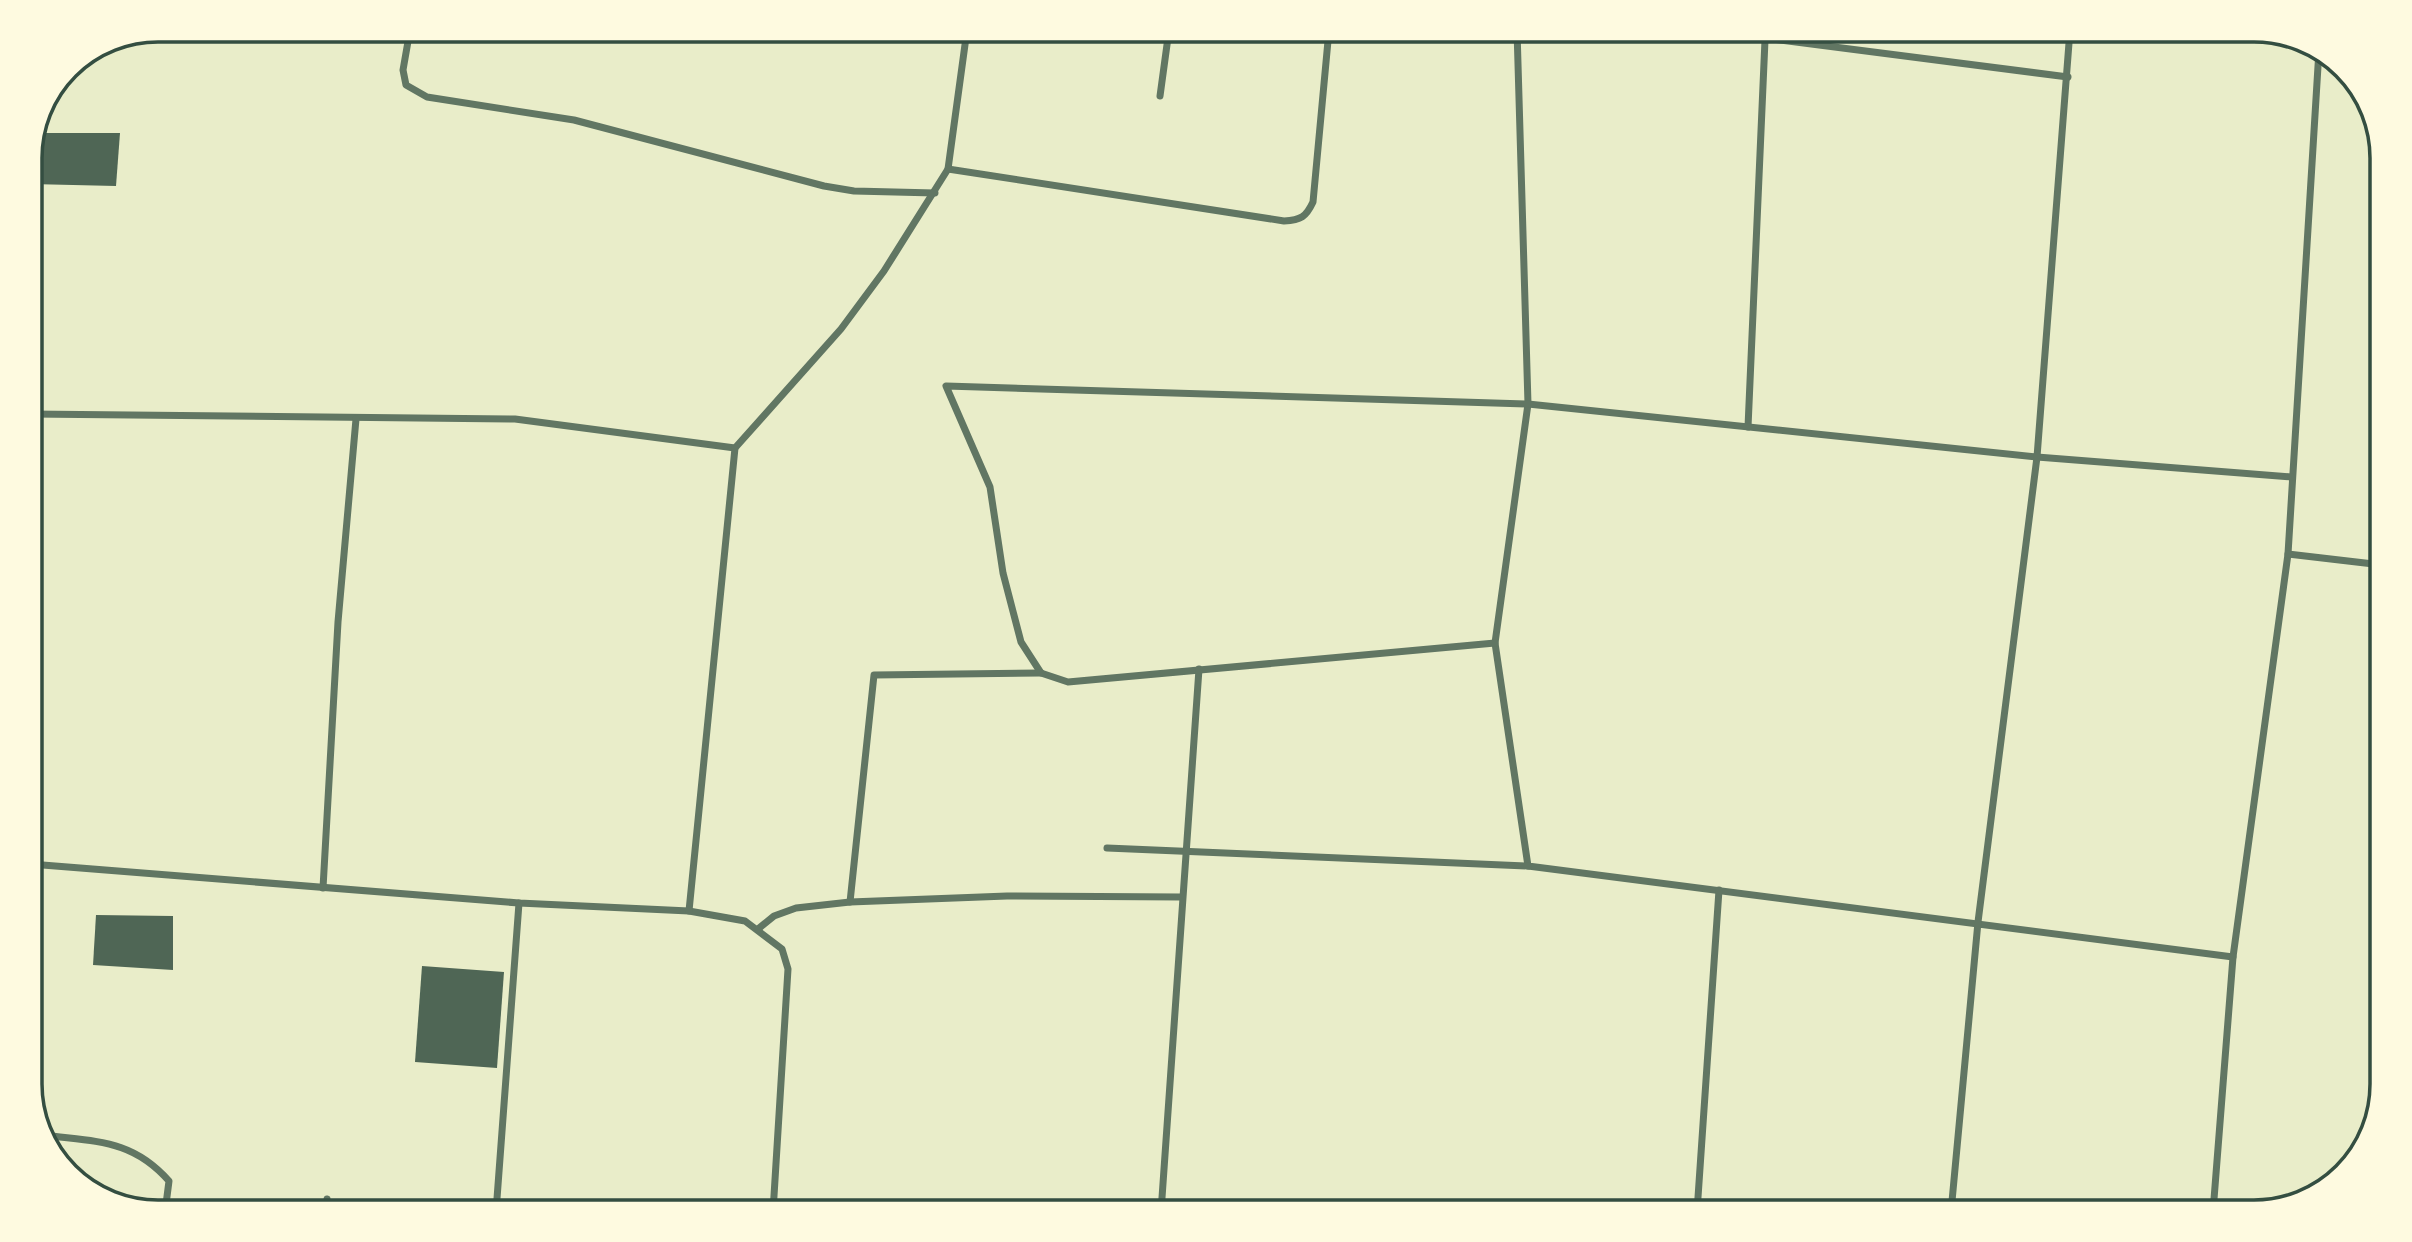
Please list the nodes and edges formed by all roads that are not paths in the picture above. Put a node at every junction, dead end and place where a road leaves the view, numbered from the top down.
1 (408, 42) edge
2 (965, 42) edge
3 (1168, 42) edge
4 (1328, 42) edge
5 (1517, 42) edge
6 (1765, 42) edge
7 (1781, 42) edge
8 (2069, 42) edge
9 (2318, 62) edge
10 (2068, 77) junction
11 (1160, 96) dead end
12 (948, 169) junction
13 (934, 193) junction
14 (1528, 404) junction
15 (42, 414) edge
16 (356, 419) junction
17 (1748, 427) junction
18 (736, 448) junction
19 (2037, 457) junction
20 (2291, 477) junction
21 (2288, 554) junction
22 (2370, 564) edge
23 (1496, 643) junction
24 (1199, 669) junction
25 (1041, 673) junction
26 (1107, 848) dead end
27 (1184, 851) junction
28 (42, 865) edge
29 (1528, 866) junction
30 (323, 888) junction
31 (1719, 890) junction
32 (1181, 897) junction
33 (850, 902) junction
34 (519, 903) junction
35 (689, 911) junction
36 (1978, 922) junction
37 (758, 929) junction
38 (2233, 957) junction
39 (55, 1136) edge
40 (167, 1200) edge
41 (497, 1200) edge
42 (775, 1200) edge
43 (1162, 1200) edge
44 (1699, 1200) edge
45 (1952, 1200) edge
46 (2214, 1200) edge

1 - 13 street
2 - 12 street
3 - 11 street
4 - 12 street
5 - 14 street
6 - 17 street
7 - 10 street
8 - 10 street
9 - 20 street
10 - 19 street
12 - 13 street
13 - 18 street
14 - 17 street
14 - 23 street
14 - 25 street
15 - 16 street
16 - 18 street
16 - 30 street
17 - 19 street
18 - 35 street
19 - 20 street
19 - 36 street
20 - 21 street
21 - 22 street
21 - 38 street
23 - 24 street
23 - 29 street
24 - 25 street
24 - 27 street
25 - 33 street
26 - 27 street
27 - 29 street
27 - 32 street
28 - 30 street
29 - 31 street
30 - 34 street
31 - 36 street
31 - 44 street
32 - 33 street
32 - 43 street
33 - 37 street
34 - 35 street
34 - 41 street
35 - 37 street
36 - 38 street
36 - 45 street
37 - 42 street
38 - 46 street
39 - 40 street

